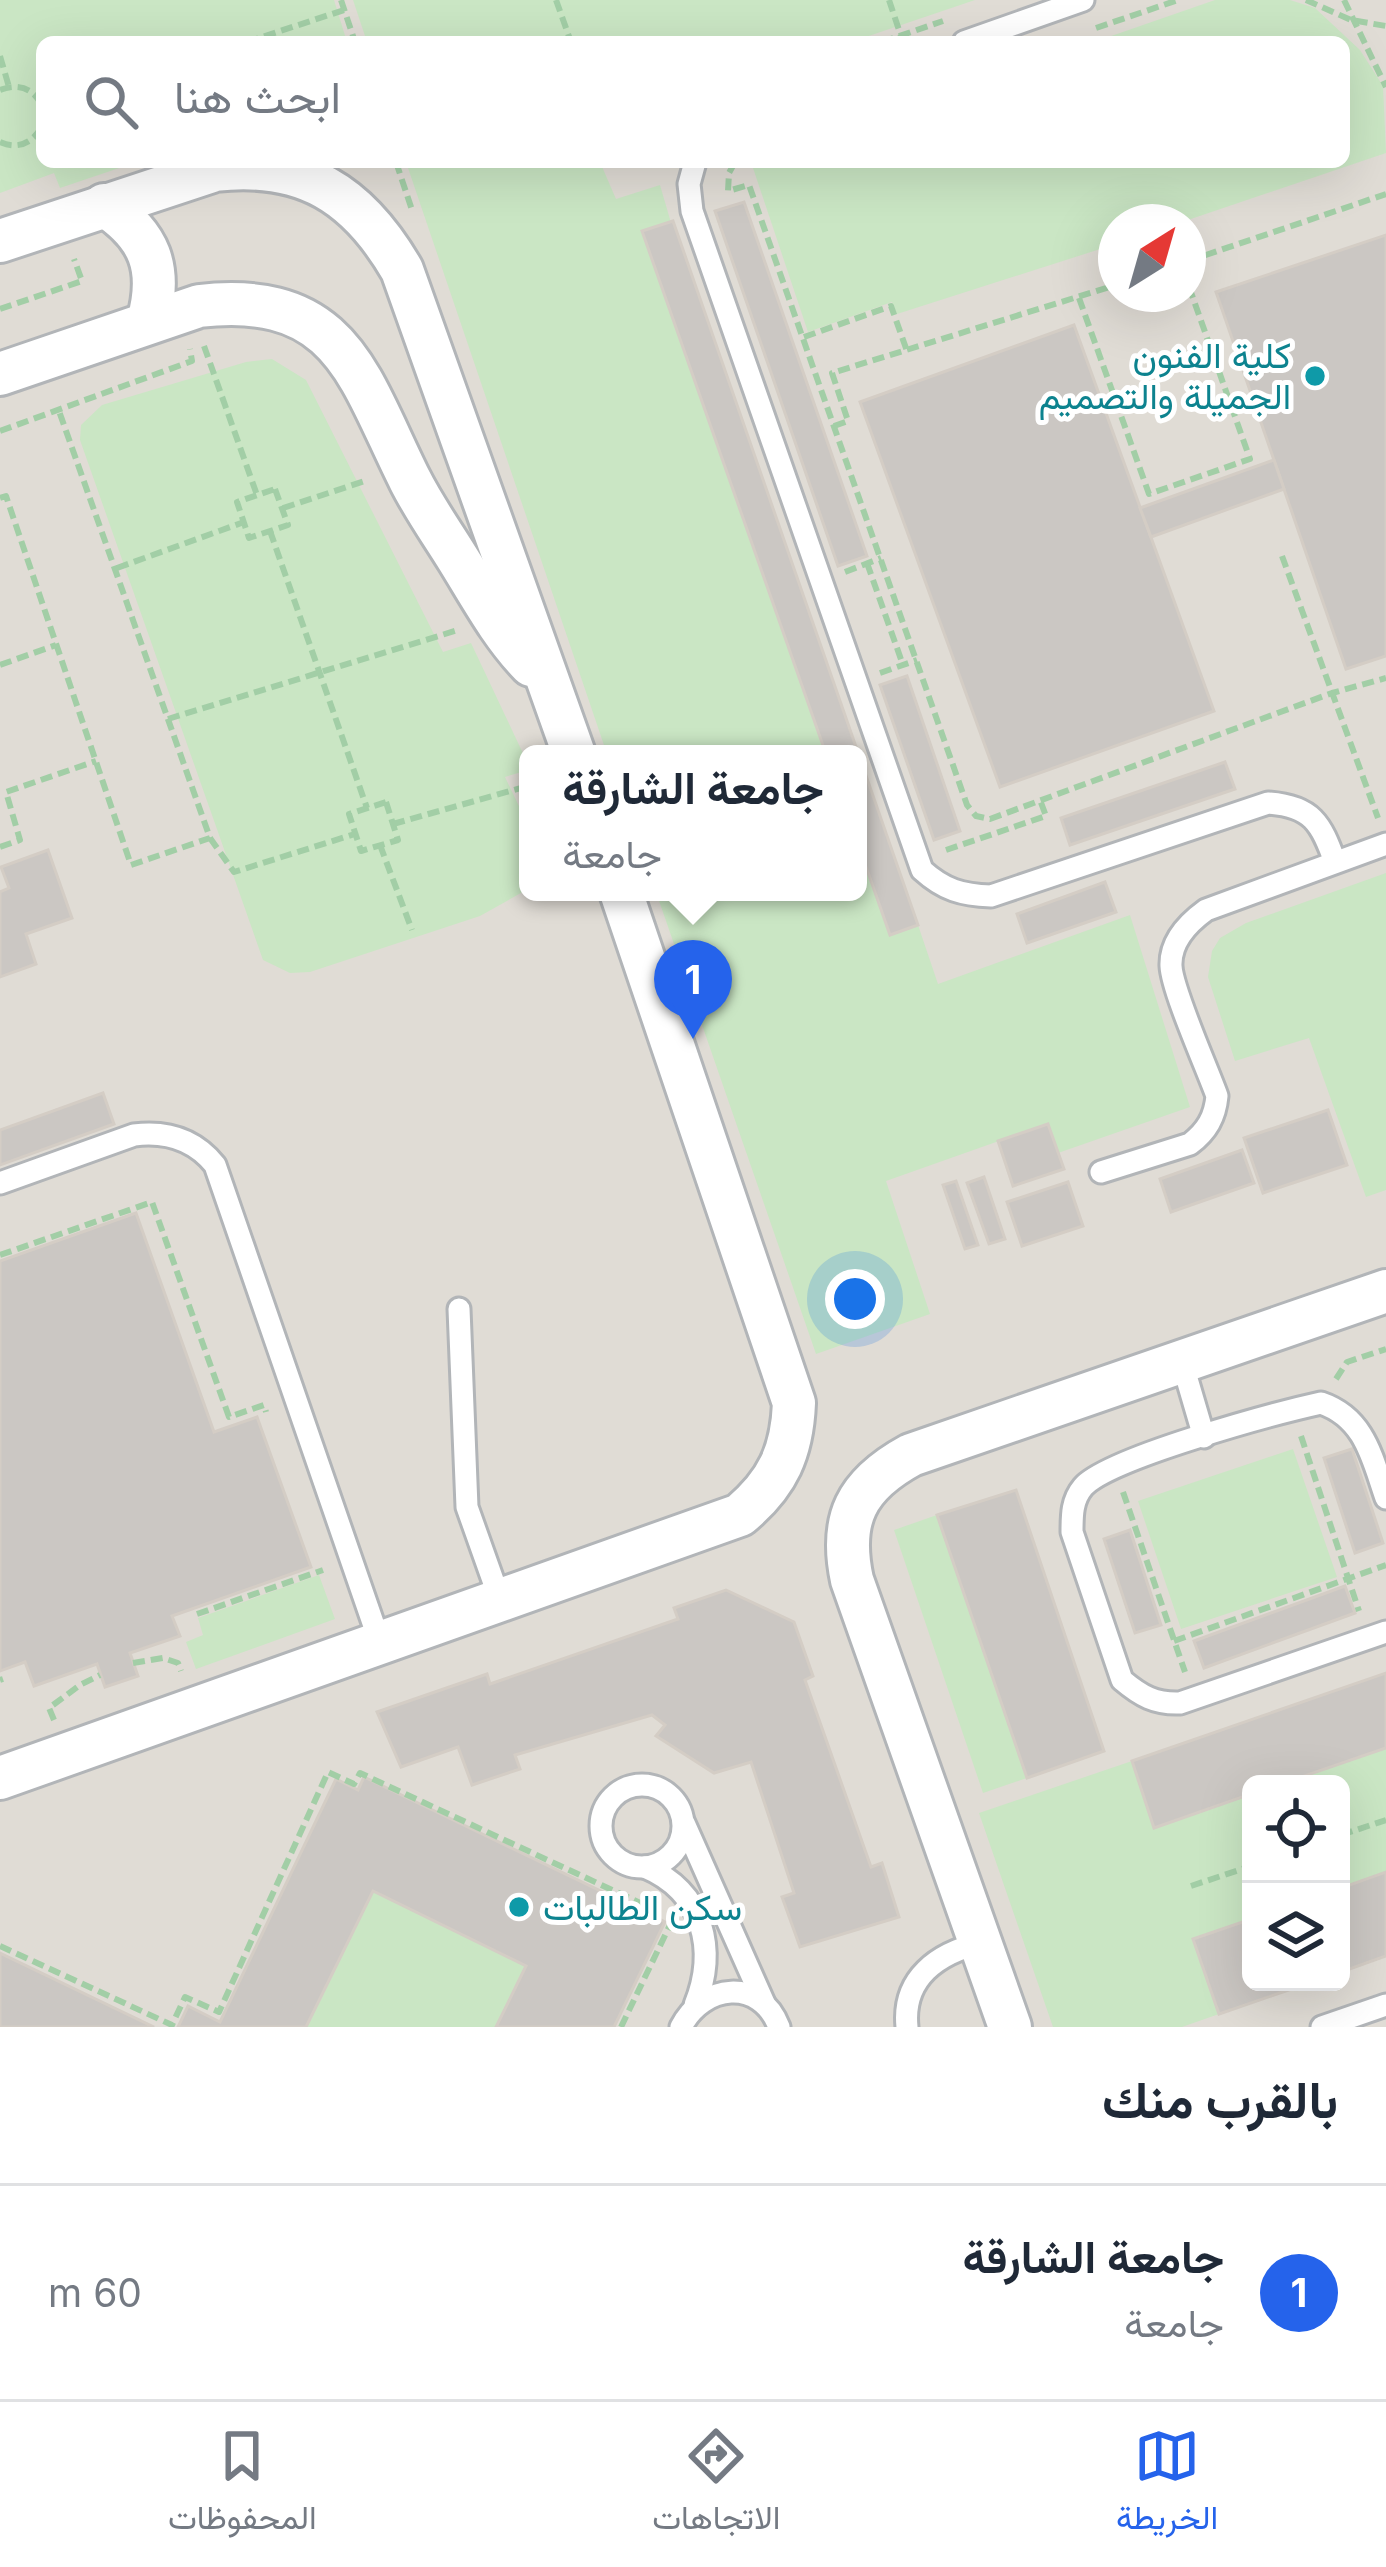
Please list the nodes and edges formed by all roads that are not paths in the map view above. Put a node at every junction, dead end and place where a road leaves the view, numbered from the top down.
1 (1083, 0) edge
2 (981, 36) edge
3 (693, 168) edge
4 (104, 205) junction
5 (0, 241) edge
6 (148, 322) junction
7 (0, 374) edge
8 (549, 683) junction
9 (571, 745) edge
10 (1386, 844) edge
11 (1335, 862) junction
12 (624, 901) edge
13 (1101, 1172) dead end
14 (0, 1183) edge
15 (1386, 1291) edge
16 (459, 1309) dead end
17 (1182, 1362) junction
18 (1204, 1437) junction
19 (1386, 1498) edge
20 (500, 1600) junction
21 (1377, 1635) edge
22 (380, 1643) junction
23 (0, 1778) edge
24 (684, 1822) junction
25 (645, 1867) junction
26 (981, 1943) junction
27 (764, 2003) junction
28 (695, 2005) junction
29 (1386, 2005) edge
30 (681, 2027) edge
31 (779, 2027) edge
32 (907, 2027) edge
33 (1010, 2027) edge
34 (1322, 2027) edge

1 - 2 lane
3 - 11 lane
4 - 5 street
4 - 6 street
4 - 8 street
6 - 7 street
6 - 8 street
8 - 9 street
10 - 11 lane
11 - 13 lane
12 - 20 street
14 - 22 lane
15 - 17 street
16 - 20 lane
17 - 18 lane
17 - 26 street
18 - 19 lane
18 - 21 lane
20 - 22 street
22 - 23 street
24 - 25 lane
24 - 25 lane
24 - 27 lane
25 - 28 lane
26 - 32 lane
26 - 33 street
27 - 28 lane
27 - 31 lane
28 - 30 lane
29 - 34 lane

